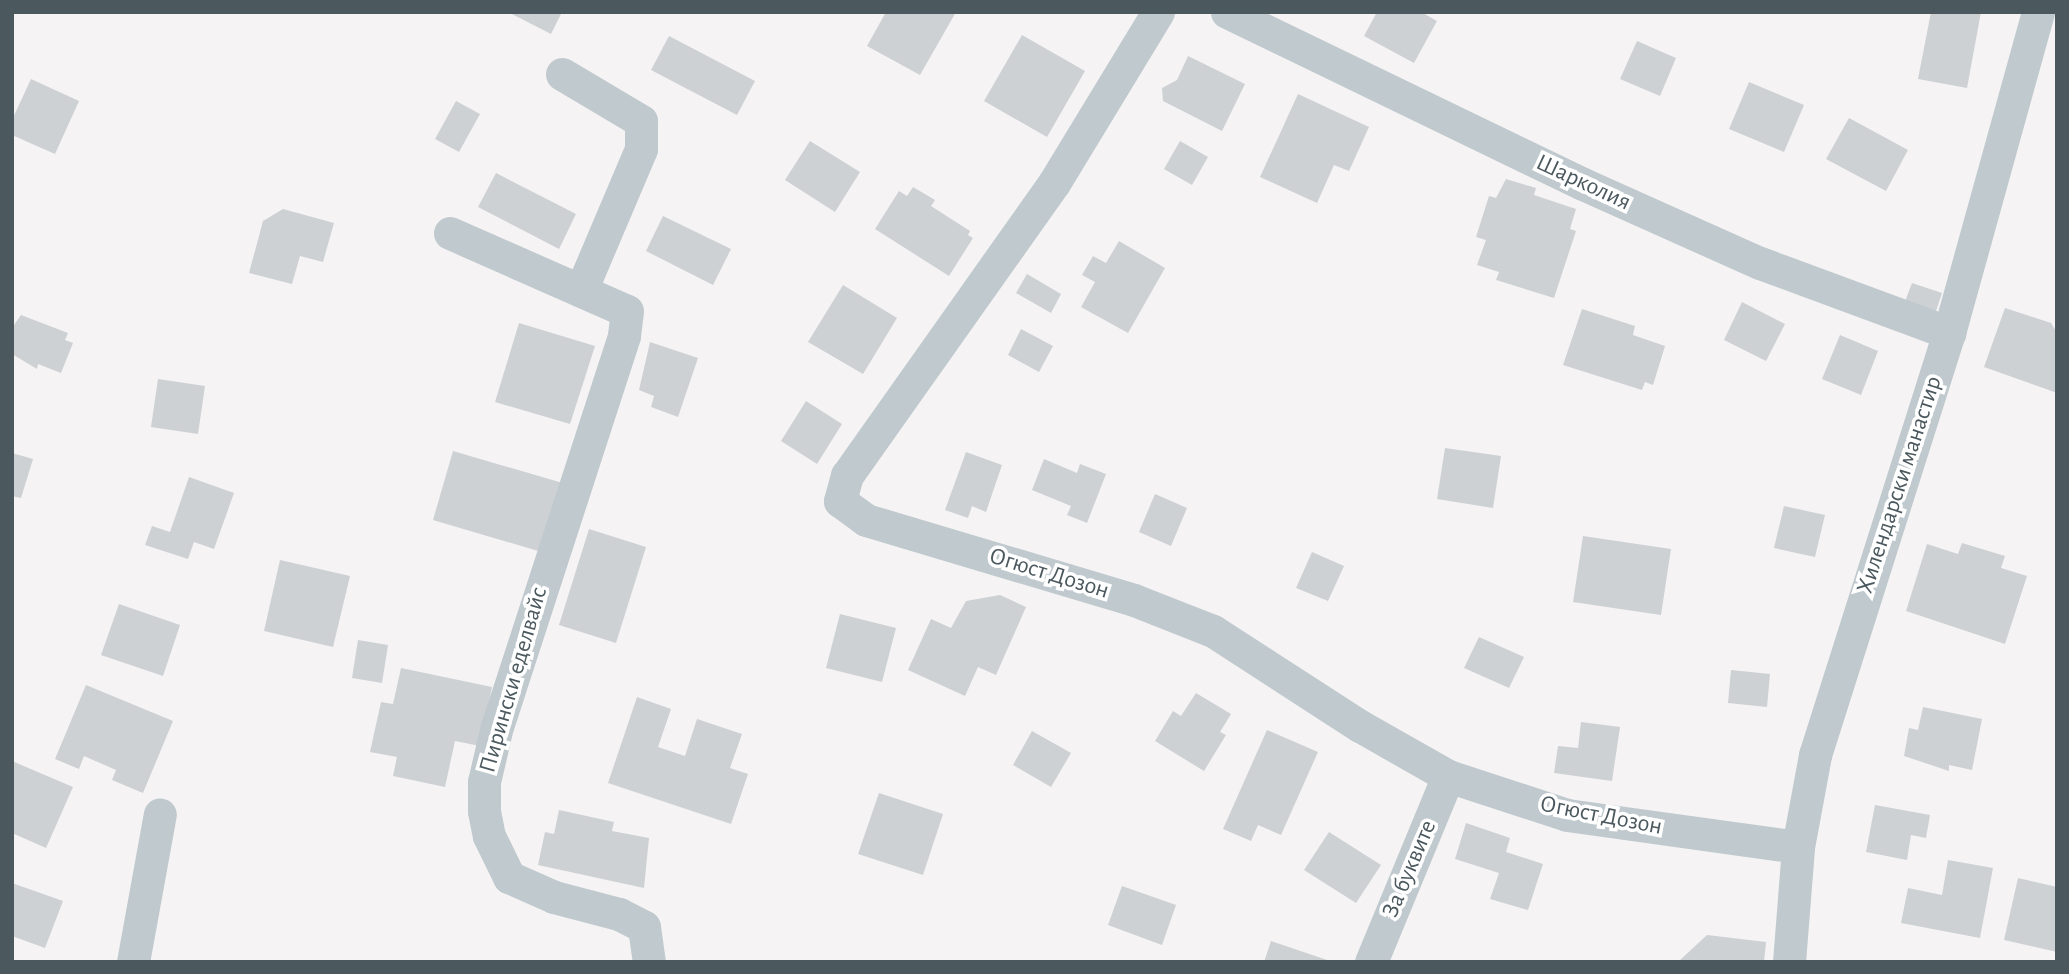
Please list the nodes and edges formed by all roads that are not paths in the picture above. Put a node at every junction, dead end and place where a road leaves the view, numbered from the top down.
1 (1158, 12) edge
2 (1227, 12) edge
3 (2038, 12) edge
4 (562, 75) dead end
5 (450, 233) dead end
6 (582, 288) junction
7 (1949, 333) junction
8 (1448, 776) junction
9 (160, 814) dead end
10 (1798, 847) junction
11 (133, 962) edge
12 (649, 962) edge
13 (1371, 962) edge
14 (1790, 962) edge

1 - 8 street, Огюст Дозон
2 - 7 street, Шарколия
3 - 7 street, Хилендарски манастир
4 - 6 street
5 - 6 street
6 - 12 street, Пирински еделвайс
7 - 10 street, Хилендарски манастир
8 - 10 street, Огюст Дозон
8 - 13 street, За буквите
9 - 11 street
10 - 14 street, Хилендарски манастир

